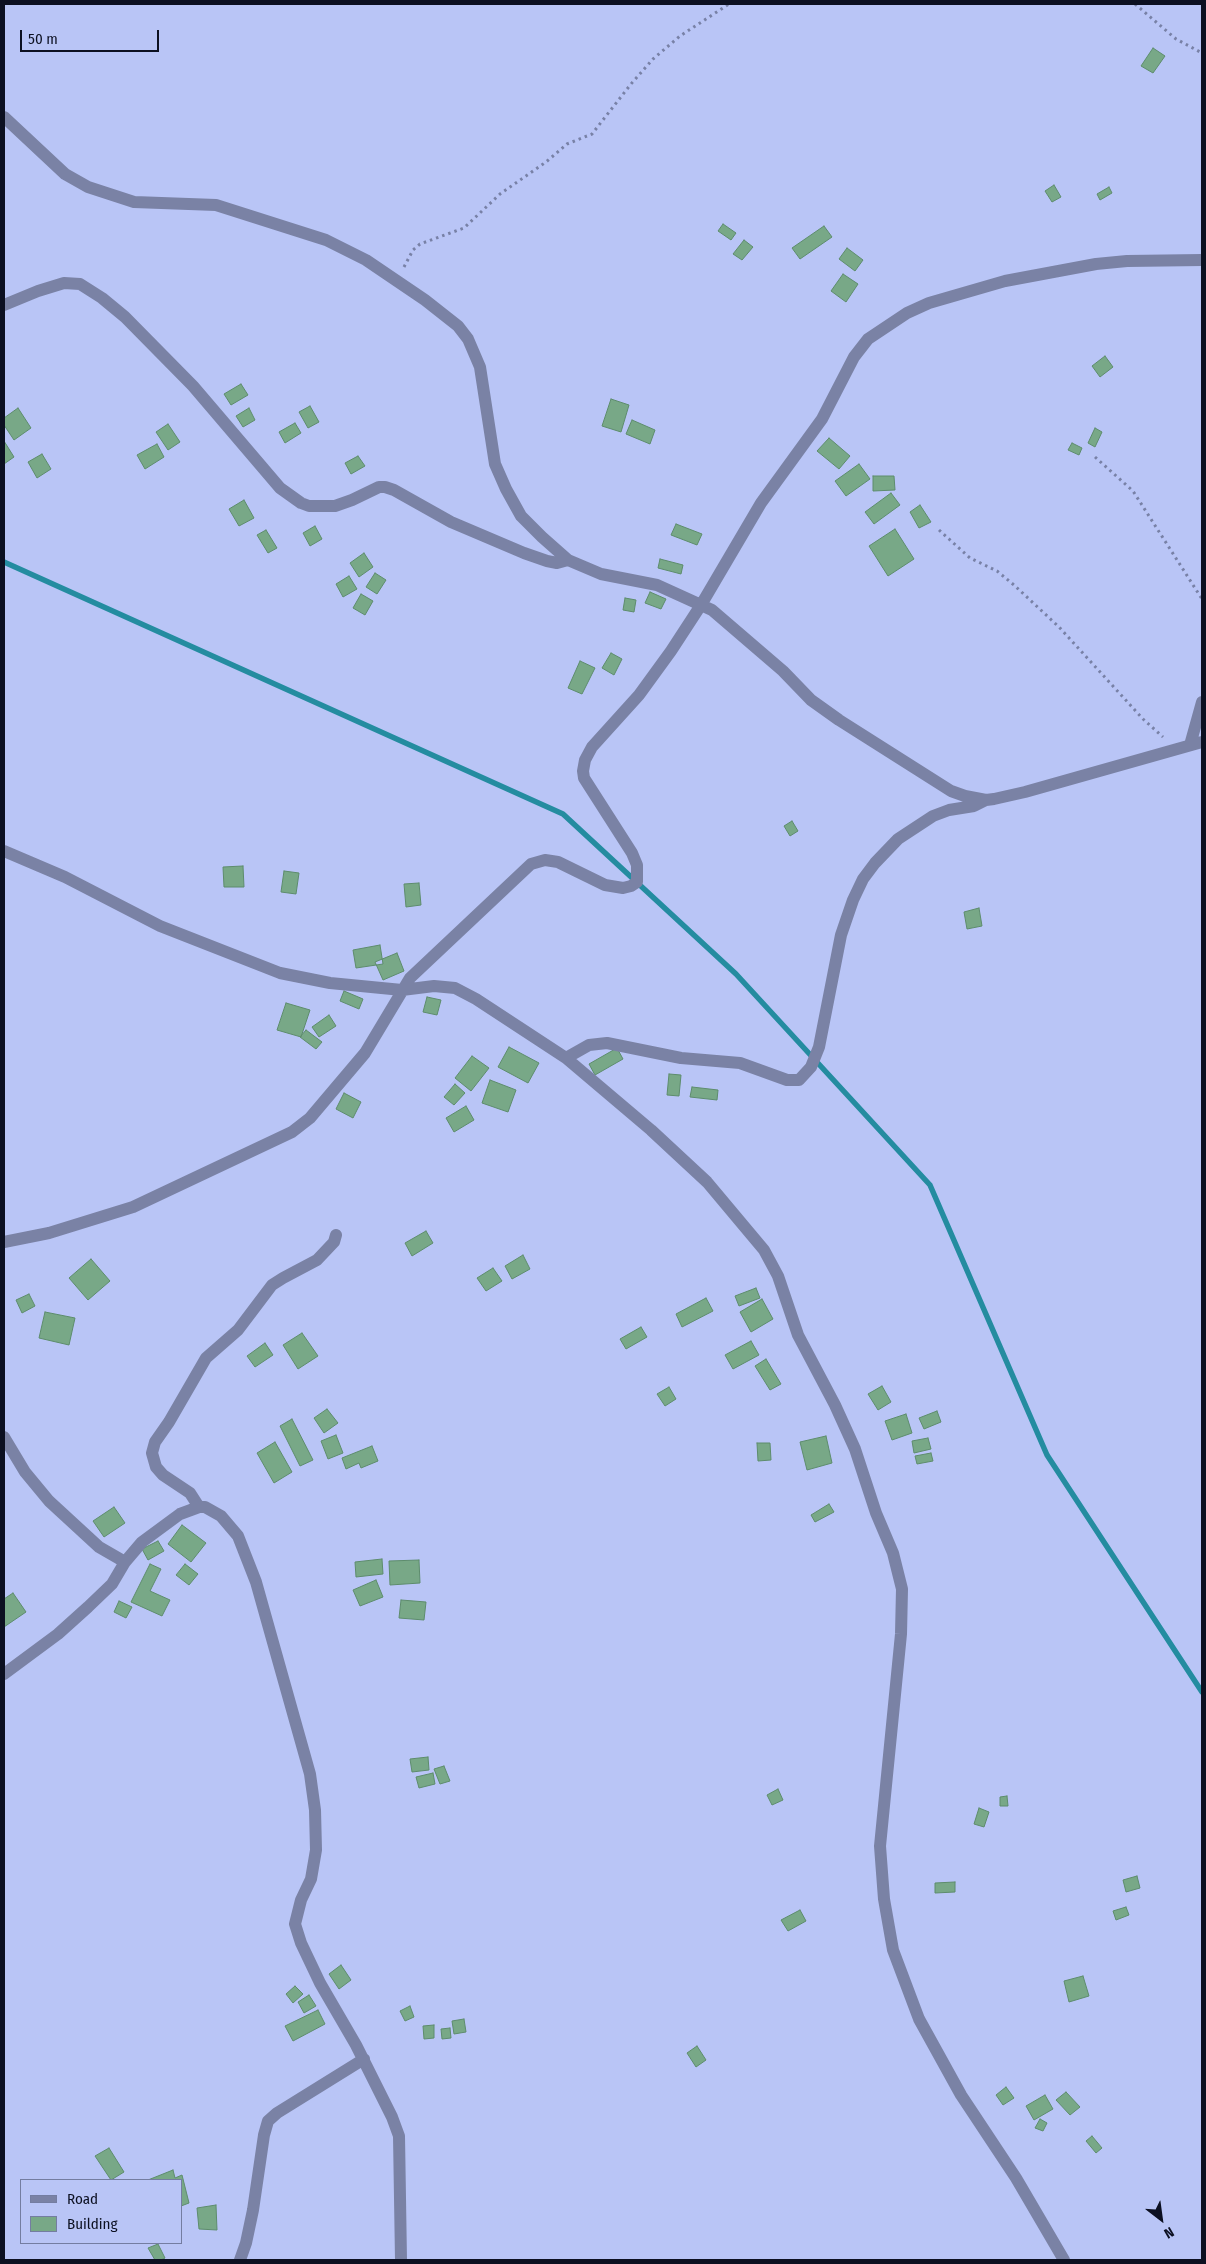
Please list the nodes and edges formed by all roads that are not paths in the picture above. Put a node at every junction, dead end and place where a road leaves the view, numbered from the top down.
1 (4, 117) edge
2 (1202, 260) edge
3 (4, 305) edge
4 (568, 560) junction
5 (701, 605) junction
6 (1202, 702) edge
7 (1202, 742) edge
8 (1190, 746) junction
9 (986, 800) junction
10 (4, 851) edge
11 (402, 990) junction
12 (566, 1058) junction
13 (336, 1236) dead end
14 (4, 1242) edge
15 (4, 1438) edge
16 (199, 1507) junction
17 (125, 1562) junction
18 (4, 1674) edge
19 (364, 2059) junction
20 (240, 2260) edge
21 (401, 2260) edge
22 (1064, 2260) edge

1 - 4 street
2 - 5 street
3 - 4 street
4 - 5 street
5 - 9 street
5 - 11 street
6 - 8 street
7 - 8 street
8 - 9 street
9 - 12 street
10 - 11 street
11 - 12 street
11 - 14 street
12 - 22 street
13 - 16 street
15 - 17 street
16 - 17 street
16 - 19 street
17 - 18 street
19 - 20 street
19 - 21 street

